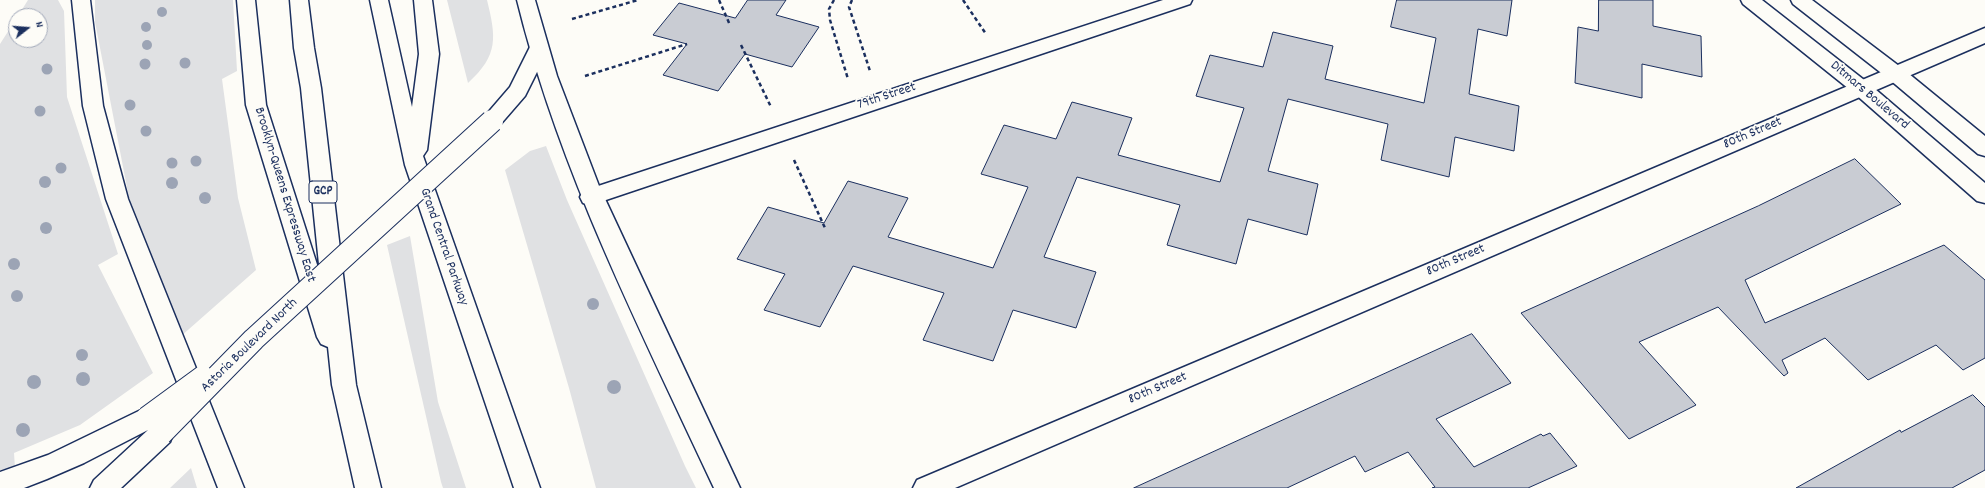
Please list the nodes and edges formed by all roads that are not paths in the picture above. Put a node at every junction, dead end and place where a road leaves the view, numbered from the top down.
1 (81, 0) edge
2 (246, 0) edge
3 (299, 0) edge
4 (379, 0) edge
5 (424, 0) edge
6 (526, 0) edge
7 (1183, 0) edge
8 (1750, 0) edge
9 (1800, 0) edge
10 (1985, 35) edge
11 (538, 50) junction
12 (1896, 74) junction
13 (1861, 88) junction
14 (1985, 148) edge
15 (415, 165) junction
16 (1985, 195) edge
17 (591, 197) junction
18 (344, 385) junction
19 (154, 426) junction
20 (0, 484) edge
21 (103, 488) edge
22 (231, 488) edge
23 (368, 488) edge
24 (527, 488) edge
25 (727, 488) edge
26 (926, 488) edge

1 - 22 main road
2 - 18 main road, Brooklyn-Queens Expressway East
3 - 18 main road, GCP
4 - 15 main road, Grand Central Parkway
5 - 15 main road
6 - 11 main road
7 - 17 main road, 79th Street
8 - 13 main road, Ditmars Boulevard
9 - 12 main road
10 - 12 main road, 80th Street
11 - 17 main road
11 - 19 main road, Astoria Boulevard North, bridge
12 - 13 main road, 80th Street
12 - 14 main road
13 - 16 main road, Ditmars Boulevard
13 - 26 main road, 80th Street
15 - 24 main road, Grand Central Parkway
17 - 25 main road
18 - 23 main road, GCP
19 - 20 main road
19 - 21 main road, Astoria Boulevard North

